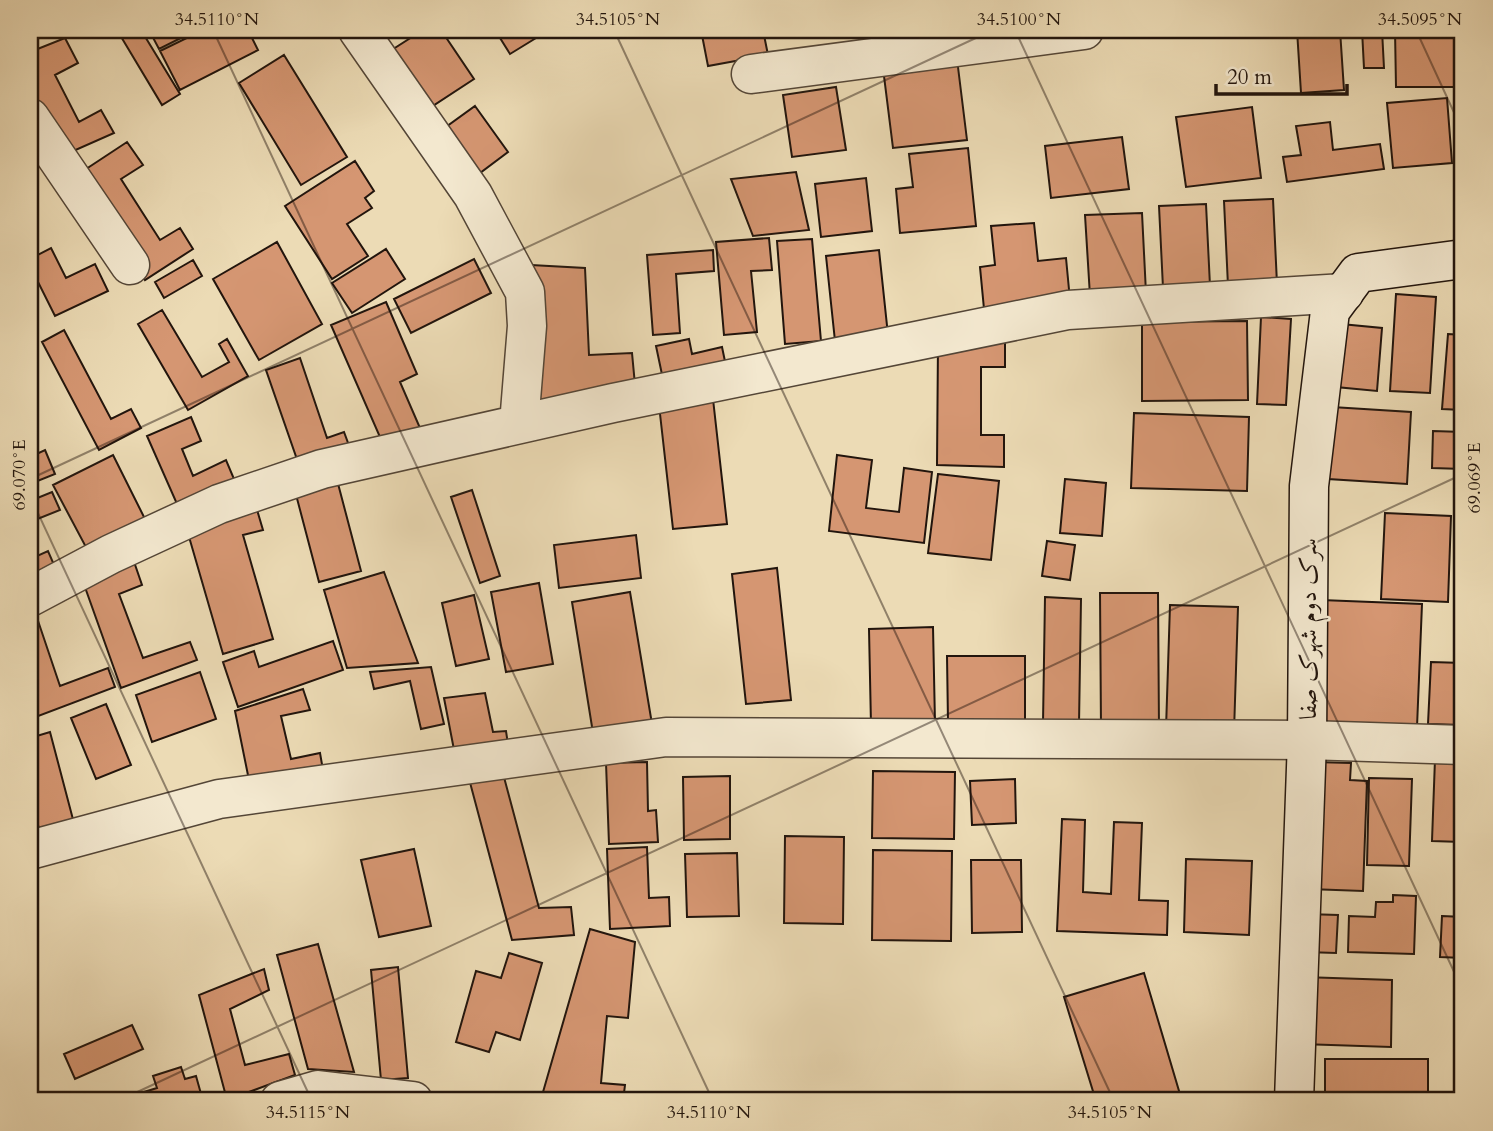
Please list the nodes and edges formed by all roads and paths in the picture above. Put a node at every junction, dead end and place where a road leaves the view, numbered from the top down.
1 (358, 30) edge
2 (1084, 30) edge
3 (751, 74) dead end
4 (30, 118) edge
5 (1463, 259) edge
6 (130, 265) dead end
7 (1344, 293) junction
8 (519, 424) junction
9 (30, 597) edge
10 (1307, 740) junction
11 (1463, 744) edge
12 (30, 850) edge
13 (280, 1101) edge
14 (414, 1101) edge
15 (1294, 1101) edge

1 - 8 street
2 - 3 street
4 - 6 street
5 - 7 street, سرک دوم شهرک صفا
7 - 8 street
7 - 10 street, سرک دوم شهرک صفا
8 - 9 street
10 - 11 street
10 - 12 street
10 - 15 street, سرک دوم شهرک صفا
13 - 14 street

